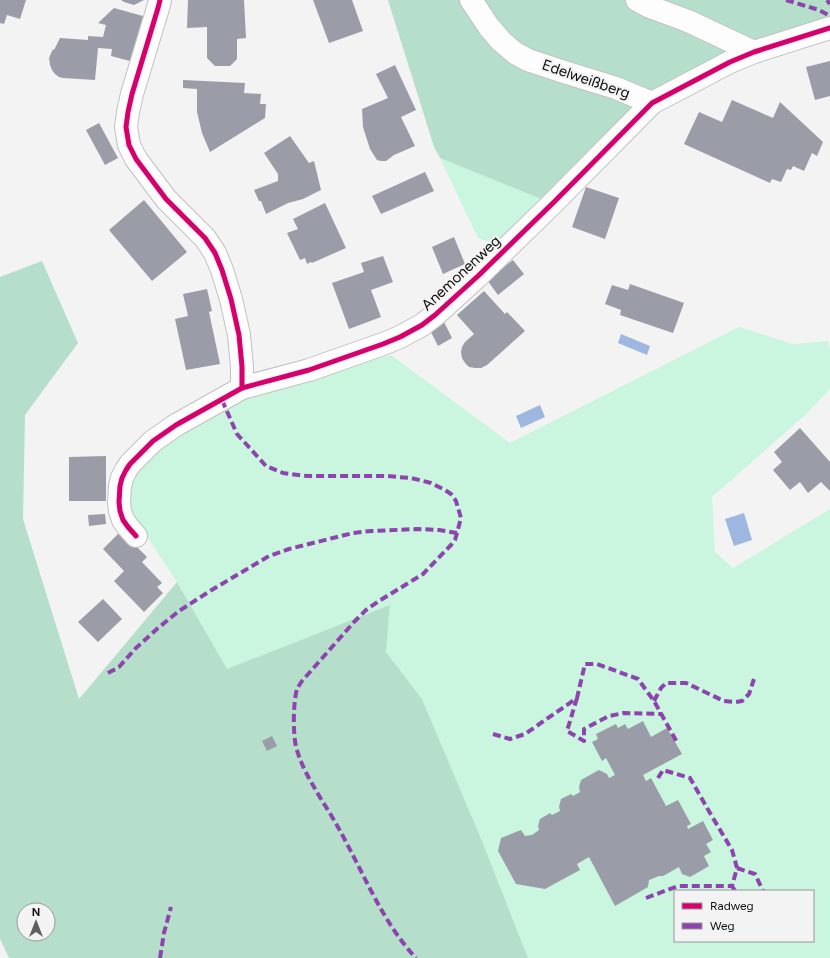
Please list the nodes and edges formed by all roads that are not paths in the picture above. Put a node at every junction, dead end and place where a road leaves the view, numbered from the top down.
1 (160, 0) edge
2 (472, 0) edge
3 (637, 0) edge
4 (830, 28) edge
5 (754, 52) junction
6 (652, 103) junction
7 (242, 388) junction
8 (136, 536) dead end

1 - 7 street
2 - 6 street, Edelweißberg
3 - 5 street
4 - 5 street
5 - 6 street
6 - 7 street, Anemonenweg
7 - 8 street, Anemonenweg

